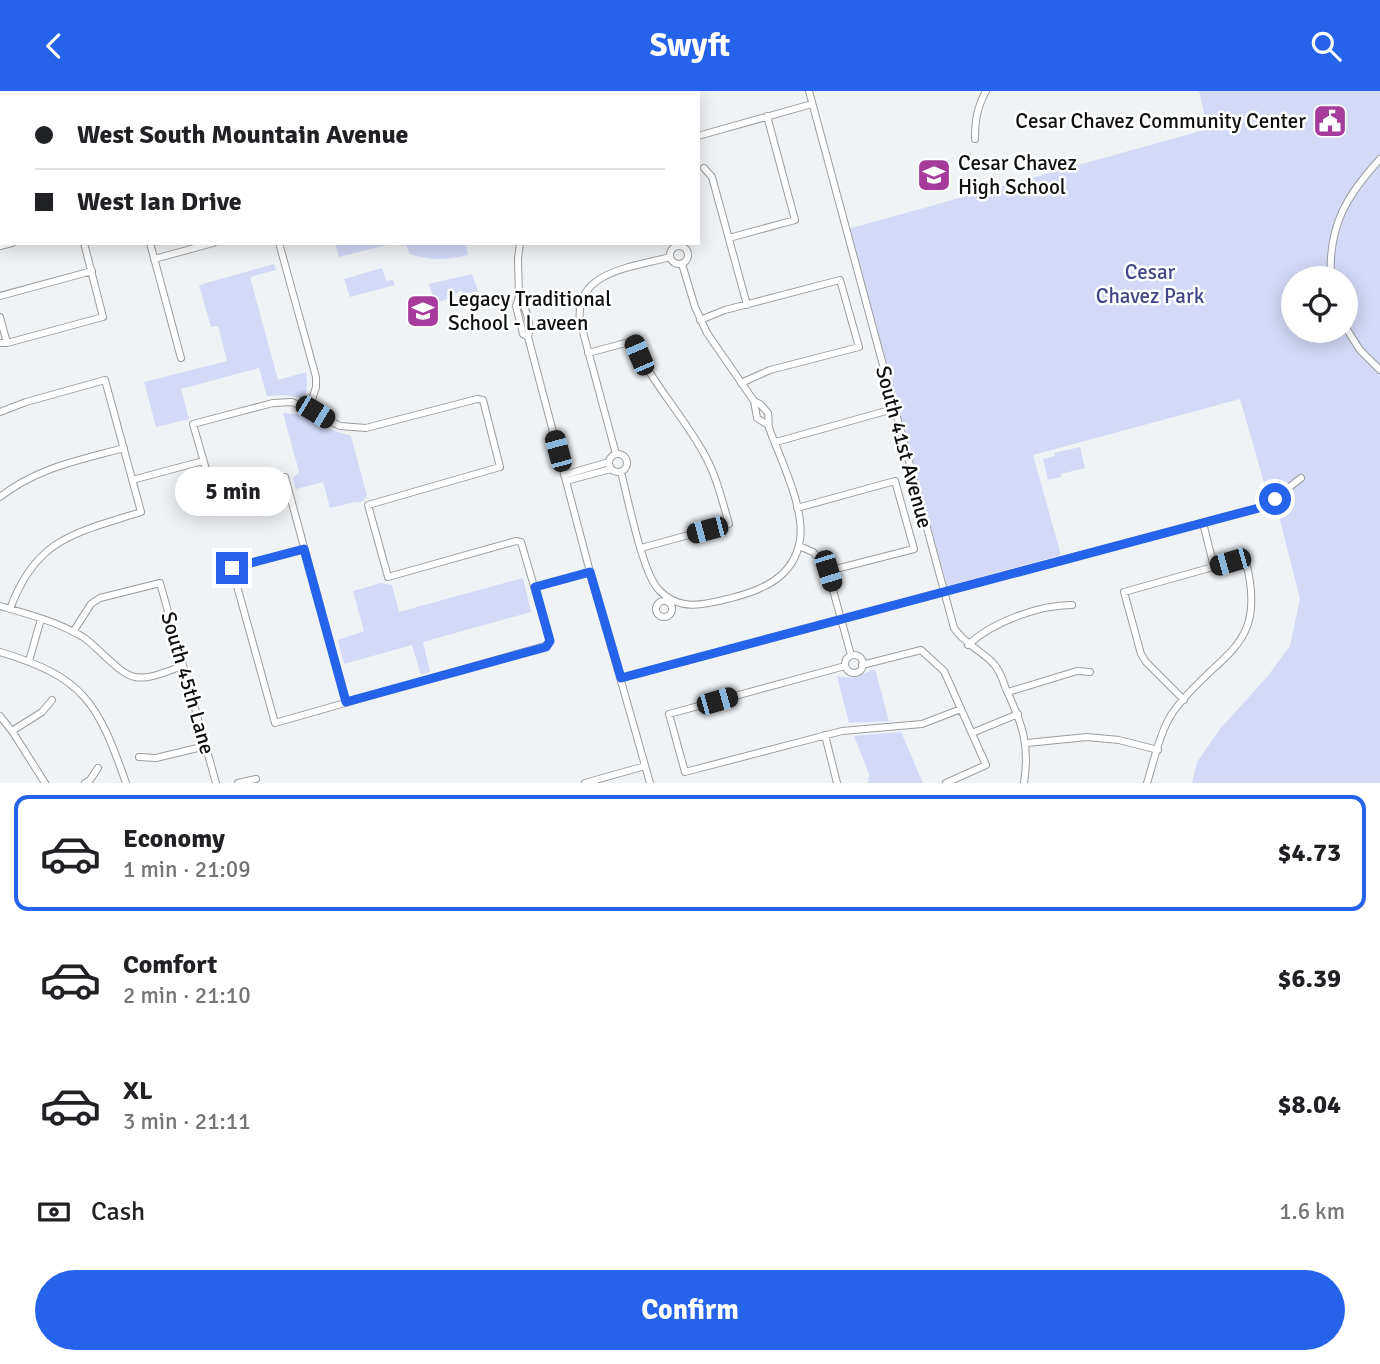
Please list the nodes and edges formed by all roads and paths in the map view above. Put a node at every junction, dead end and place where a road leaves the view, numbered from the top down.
1 (809, 91) edge
2 (986, 91) edge
3 (812, 104) junction
4 (767, 116) junction
5 (700, 135) edge
6 (975, 139) dead end
7 (1380, 159) edge
8 (704, 168) dead end
9 (729, 238) junction
10 (85, 245) edge
11 (150, 245) edge
12 (206, 245) edge
13 (280, 245) edge
14 (520, 245) edge
15 (676, 245) edge
16 (670, 257) junction
17 (154, 259) junction
18 (681, 264) junction
19 (1331, 266) edge
20 (92, 271) junction
21 (0, 296) edge
22 (747, 305) junction
23 (0, 317) edge
24 (700, 320) junction
25 (3, 343) edge
26 (1356, 343) edge
27 (588, 353) junction
28 (181, 358) dead end
29 (1380, 370) edge
30 (741, 383) junction
31 (754, 401) junction
32 (309, 409) junction
33 (893, 409) junction
34 (0, 412) edge
35 (768, 425) junction
36 (776, 442) junction
37 (124, 448) junction
38 (616, 454) junction
39 (204, 461) junction
40 (610, 466) junction
41 (621, 472) junction
42 (565, 478) junction
43 (1301, 478) dead end
44 (132, 480) junction
45 (0, 497) edge
46 (797, 508) junction
47 (1203, 523) junction
48 (799, 546) junction
49 (641, 548) junction
50 (304, 549) junction
51 (1214, 567) junction
52 (828, 571) junction
53 (590, 572) junction
54 (535, 587) junction
55 (944, 592) junction
56 (1073, 605) dead end
57 (0, 606) edge
58 (10, 609) junction
59 (41, 619) junction
60 (842, 620) junction
61 (73, 632) junction
62 (968, 645) junction
63 (0, 652) edge
64 (851, 655) junction
65 (29, 661) junction
66 (862, 665) junction
67 (183, 666) junction
68 (845, 666) junction
69 (1090, 672) dead end
70 (621, 678) junction
71 (1008, 692) junction
72 (51, 700) dead end
73 (1184, 700) junction
74 (346, 702) junction
75 (961, 709) junction
76 (1018, 714) junction
77 (0, 716) edge
78 (12, 731) junction
79 (972, 733) junction
80 (825, 735) junction
81 (1027, 743) junction
82 (206, 746) junction
83 (1158, 750) junction
84 (139, 757) dead end
85 (645, 766) junction
86 (98, 768) dead end
87 (253, 780) edge
88 (45, 783) edge
89 (85, 783) edge
90 (126, 783) edge
91 (216, 783) edge
92 (239, 783) edge
93 (585, 783) edge
94 (650, 783) edge
95 (837, 783) edge
96 (946, 783) edge
97 (1024, 783) edge
98 (1147, 783) edge

1 - 3 street, South 41st Avenue
2 - 6 street
3 - 4 street
3 - 33 street, South 41st Avenue
4 - 5 street
4 - 9 street
7 - 19 street
8 - 9 street
9 - 22 street
10 - 20 street
11 - 17 street
12 - 17 street
13 - 32 street
14 - 42 street
15 - 16 street
15 - 18 street
16 - 18 street
16 - 27 street
17 - 28 street
18 - 24 street
20 - 21 street
20 - 25 street
22 - 24 street
22 - 30 street
23 - 25 street
24 - 30 street
26 - 29 street
27 - 38 street
27 - 49 street
30 - 31 street
31 - 35 street
31 - 35 street
32 - 39 street
32 - 54 street
33 - 36 street
33 - 55 street, South 41st Avenue
34 - 37 street
35 - 36 street
36 - 46 street
37 - 44 street
37 - 45 street
38 - 40 street
38 - 41 street
39 - 44 street
39 - 50 street
40 - 41 street
40 - 42 street
41 - 49 street
42 - 53 street
43 - 47 street
44 - 58 street
46 - 48 street
46 - 52 street
47 - 51 street
47 - 55 street
48 - 49 street
48 - 52 street
50 - 74 street
50 - 74 street
51 - 73 street
51 - 73 street
52 - 60 street
53 - 54 street
53 - 70 street
54 - 74 street
55 - 60 street
55 - 62 street, South 41st Avenue
56 - 62 street
57 - 58 street
58 - 59 street
59 - 61 street
59 - 65 street
60 - 64 street
60 - 70 street
61 - 67 street
61 - 67 street, South 45th Lane
62 - 71 street, South 41st Avenue
63 - 65 street
64 - 66 street
64 - 68 street
65 - 90 street
66 - 68 street
66 - 75 street
67 - 82 street, South 45th Lane
68 - 80 street
69 - 71 street
70 - 85 street
71 - 76 street, South 41st Avenue
72 - 78 street
73 - 83 street
75 - 79 street
75 - 80 street
76 - 79 street
76 - 81 street, South 41st Avenue
77 - 78 street
78 - 88 street
79 - 96 street
80 - 95 street
81 - 83 street
81 - 97 street, South 41st Avenue
82 - 84 street
82 - 91 street, South 45th Lane
83 - 98 street
85 - 93 street
85 - 94 street
86 - 89 street
87 - 92 street

